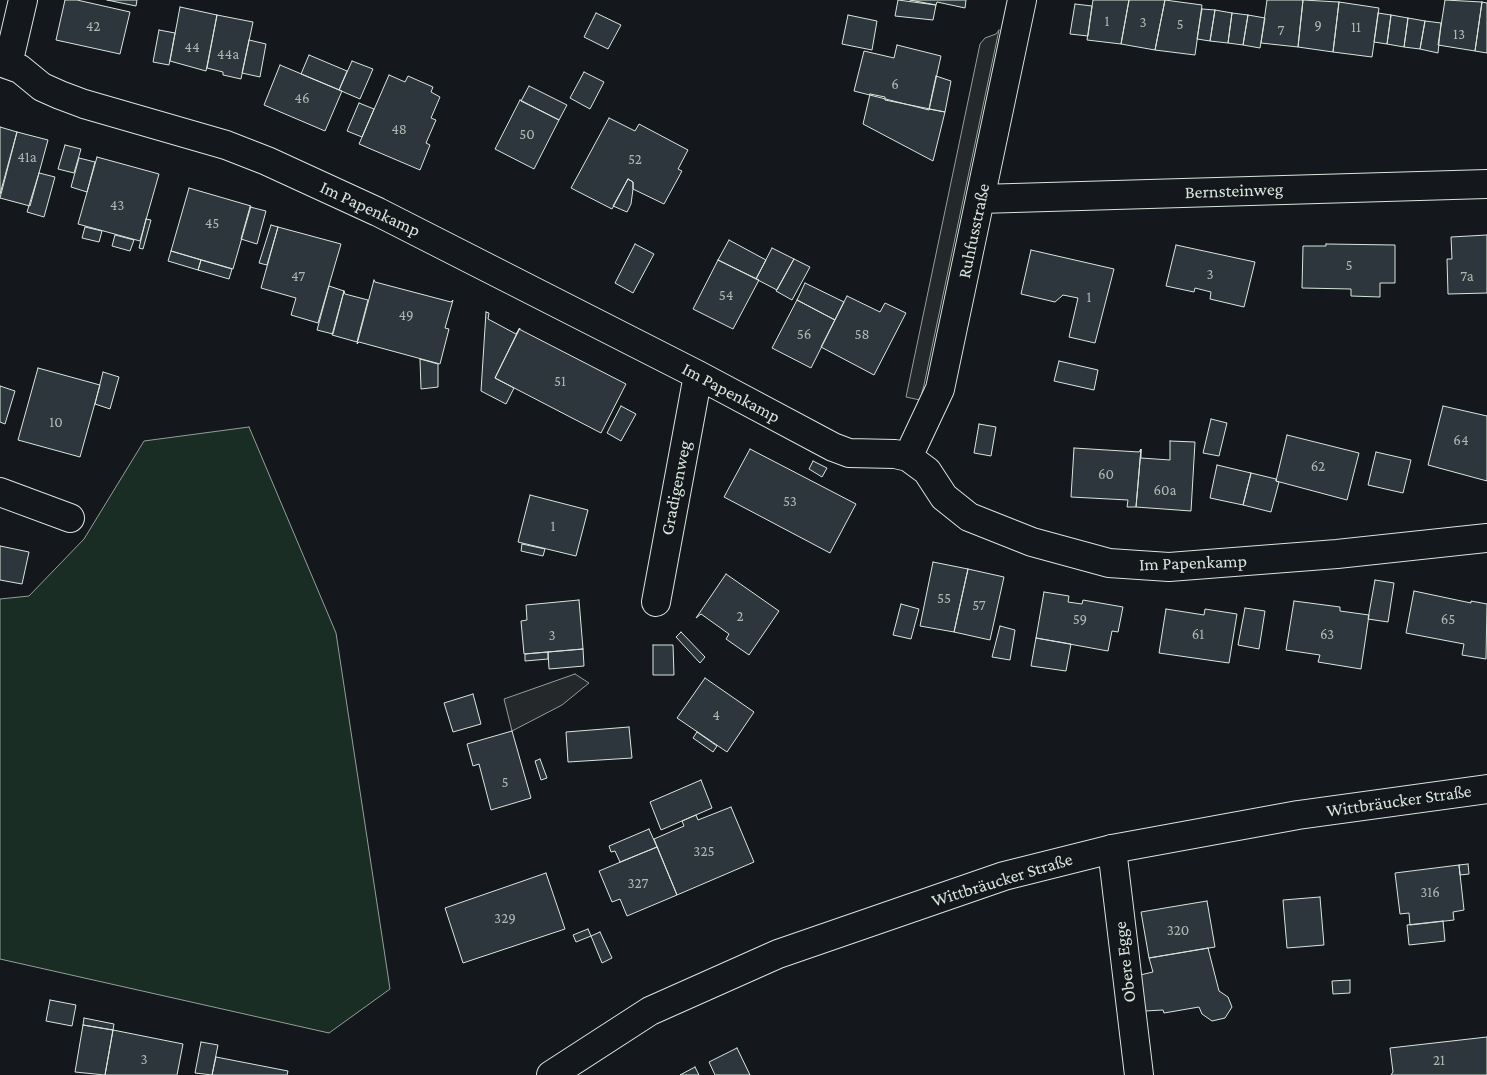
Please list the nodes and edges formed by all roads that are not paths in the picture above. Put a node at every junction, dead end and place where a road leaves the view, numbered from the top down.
1 (23, 0) edge
2 (1022, 0) edge
3 (4, 63) edge
4 (1487, 184) edge
5 (980, 199) junction
6 (698, 374) junction
7 (908, 457) junction
8 (0, 492) edge
9 (70, 518) dead end
10 (1487, 538) edge
11 (656, 602) dead end
12 (1487, 789) edge
13 (1112, 848) junction
14 (551, 1075) edge
15 (1139, 1075) edge

1 - 3 street
2 - 5 street, Ruhfusstraße
3 - 6 street, Im Papenkamp
4 - 5 street, Bernsteinweg
5 - 7 street, Ruhfusstraße
6 - 7 street, Im Papenkamp
6 - 11 street, Gradigenweg
7 - 10 street, Im Papenkamp
8 - 9 street
12 - 13 street, Wittbräucker Straße
13 - 14 street, Wittbräucker Straße
13 - 15 street, Obere Egge

